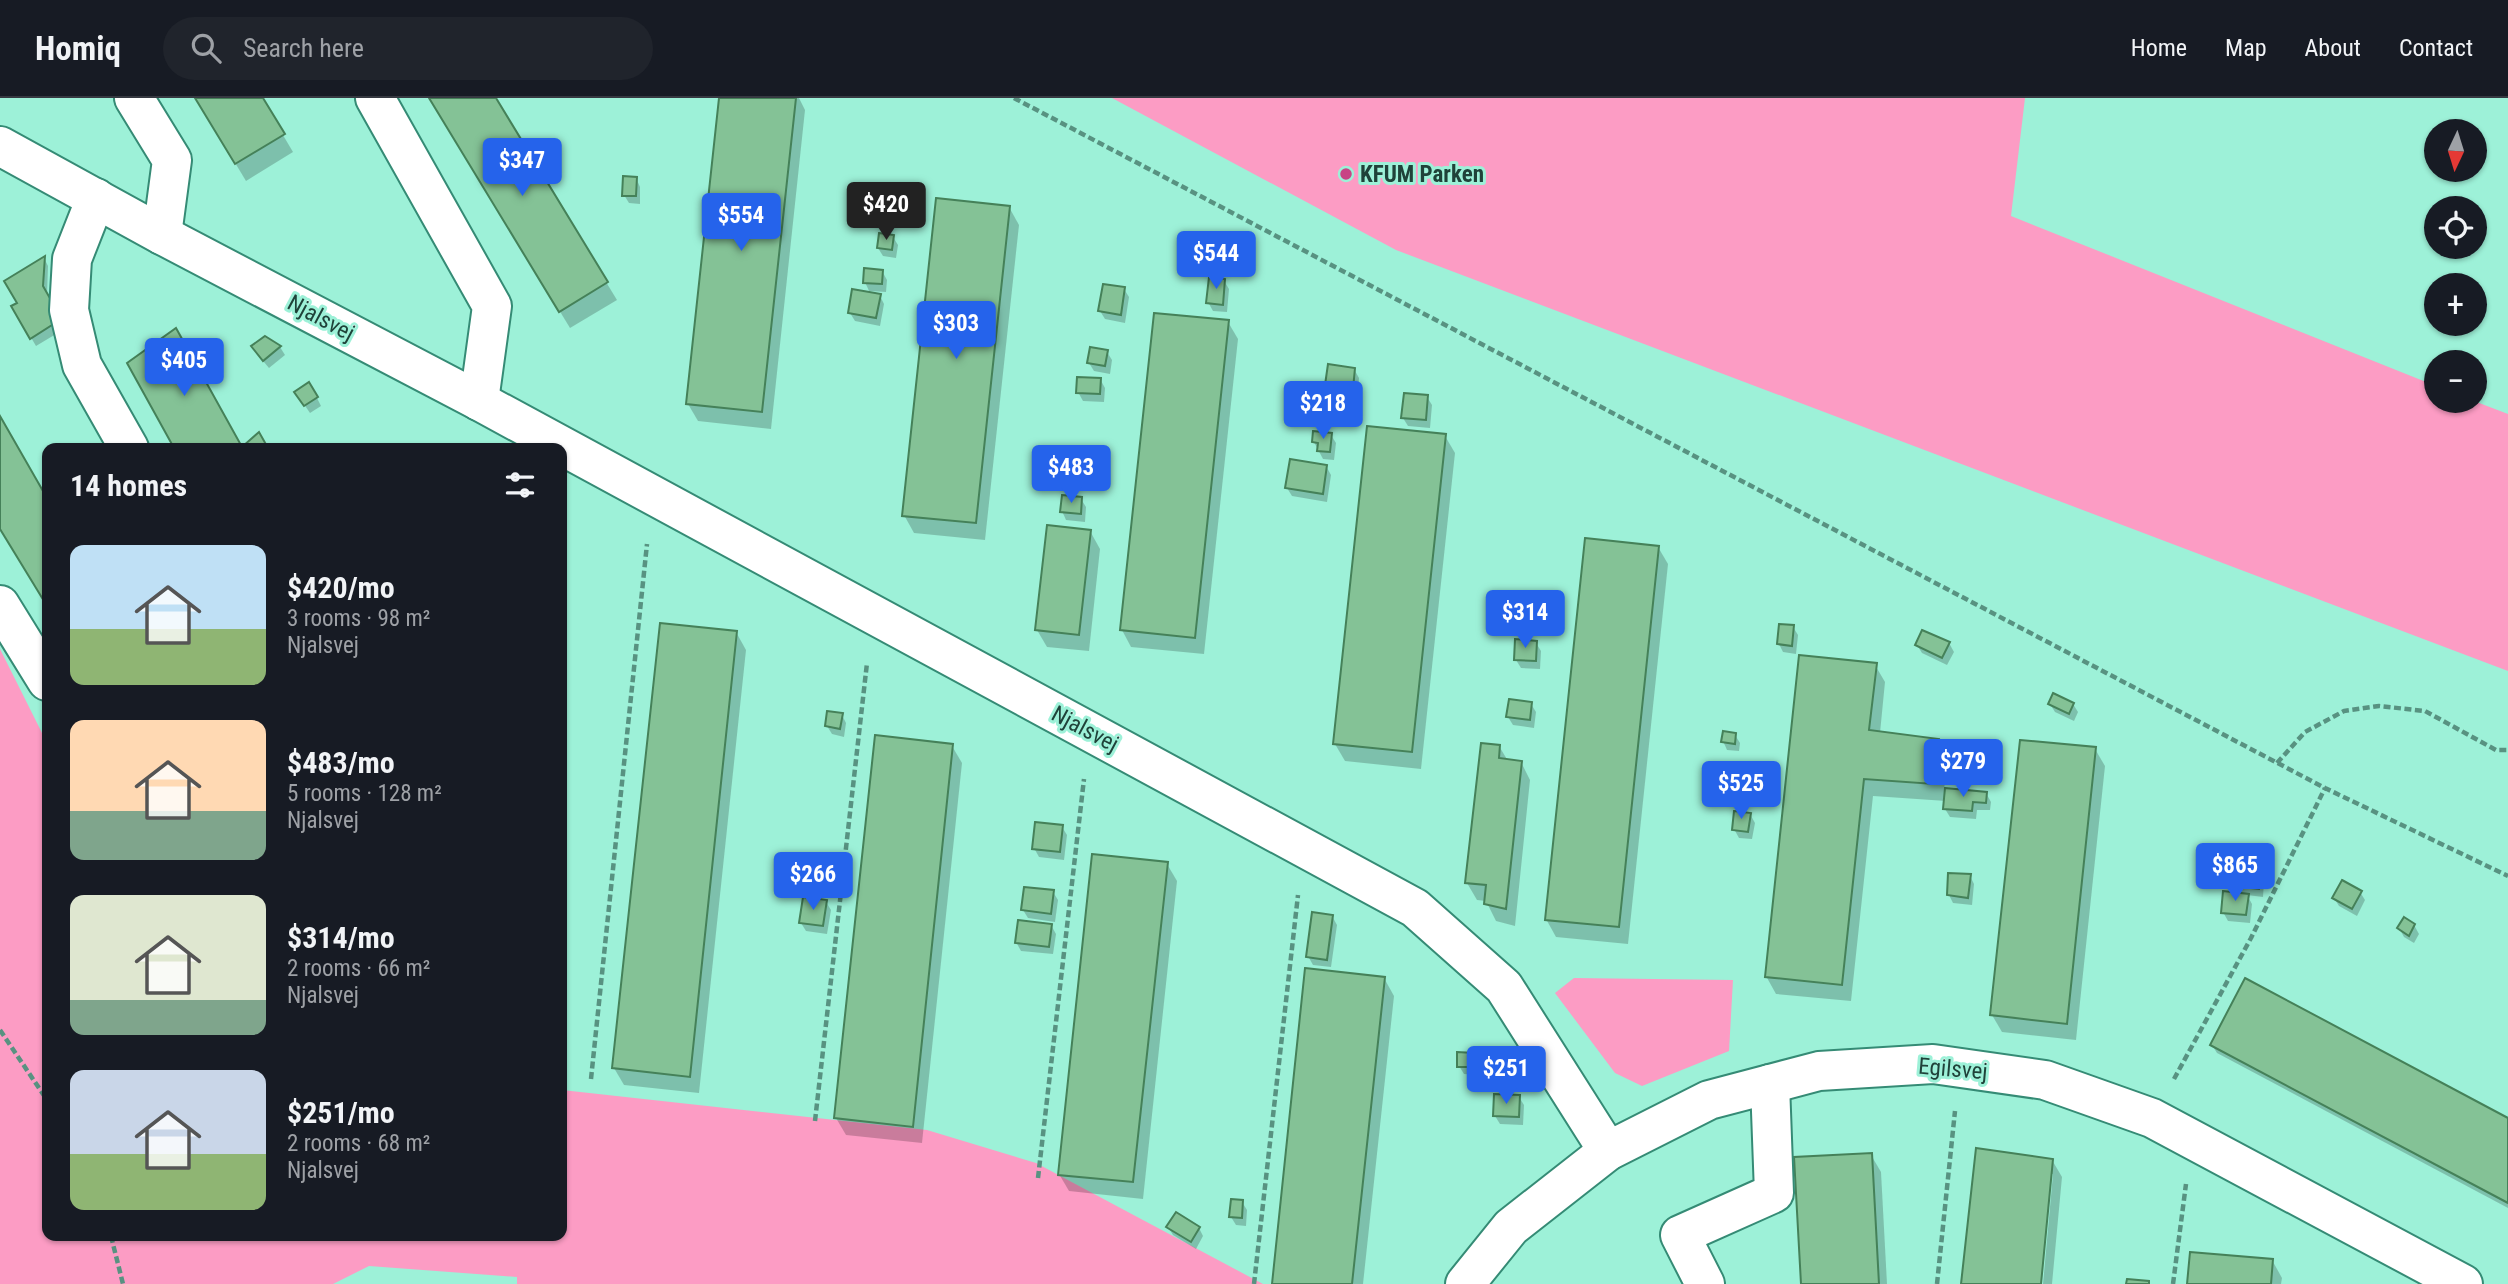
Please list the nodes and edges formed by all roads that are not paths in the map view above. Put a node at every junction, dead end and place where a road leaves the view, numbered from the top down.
1 (134, 98) edge
2 (375, 98) edge
3 (0, 146) edge
4 (96, 198) junction
5 (162, 235) junction
6 (480, 401) junction
7 (126, 443) edge
8 (557, 443) edge
9 (567, 449) edge
10 (0, 605) edge
11 (42, 673) edge
12 (1770, 1084) junction
13 (1608, 1151) junction
14 (1465, 1284) edge
15 (1705, 1284) edge
16 (2463, 1284) edge

1 - 5 street
2 - 6 street
3 - 4 street, Njalsvej
4 - 5 street, Njalsvej
4 - 7 street
5 - 6 street, Njalsvej
6 - 8 street, Njalsvej
9 - 13 street, Njalsvej
10 - 11 street
12 - 13 street, Egilsvej
12 - 15 street
12 - 16 street, Egilsvej
13 - 14 street, Egilsvej

